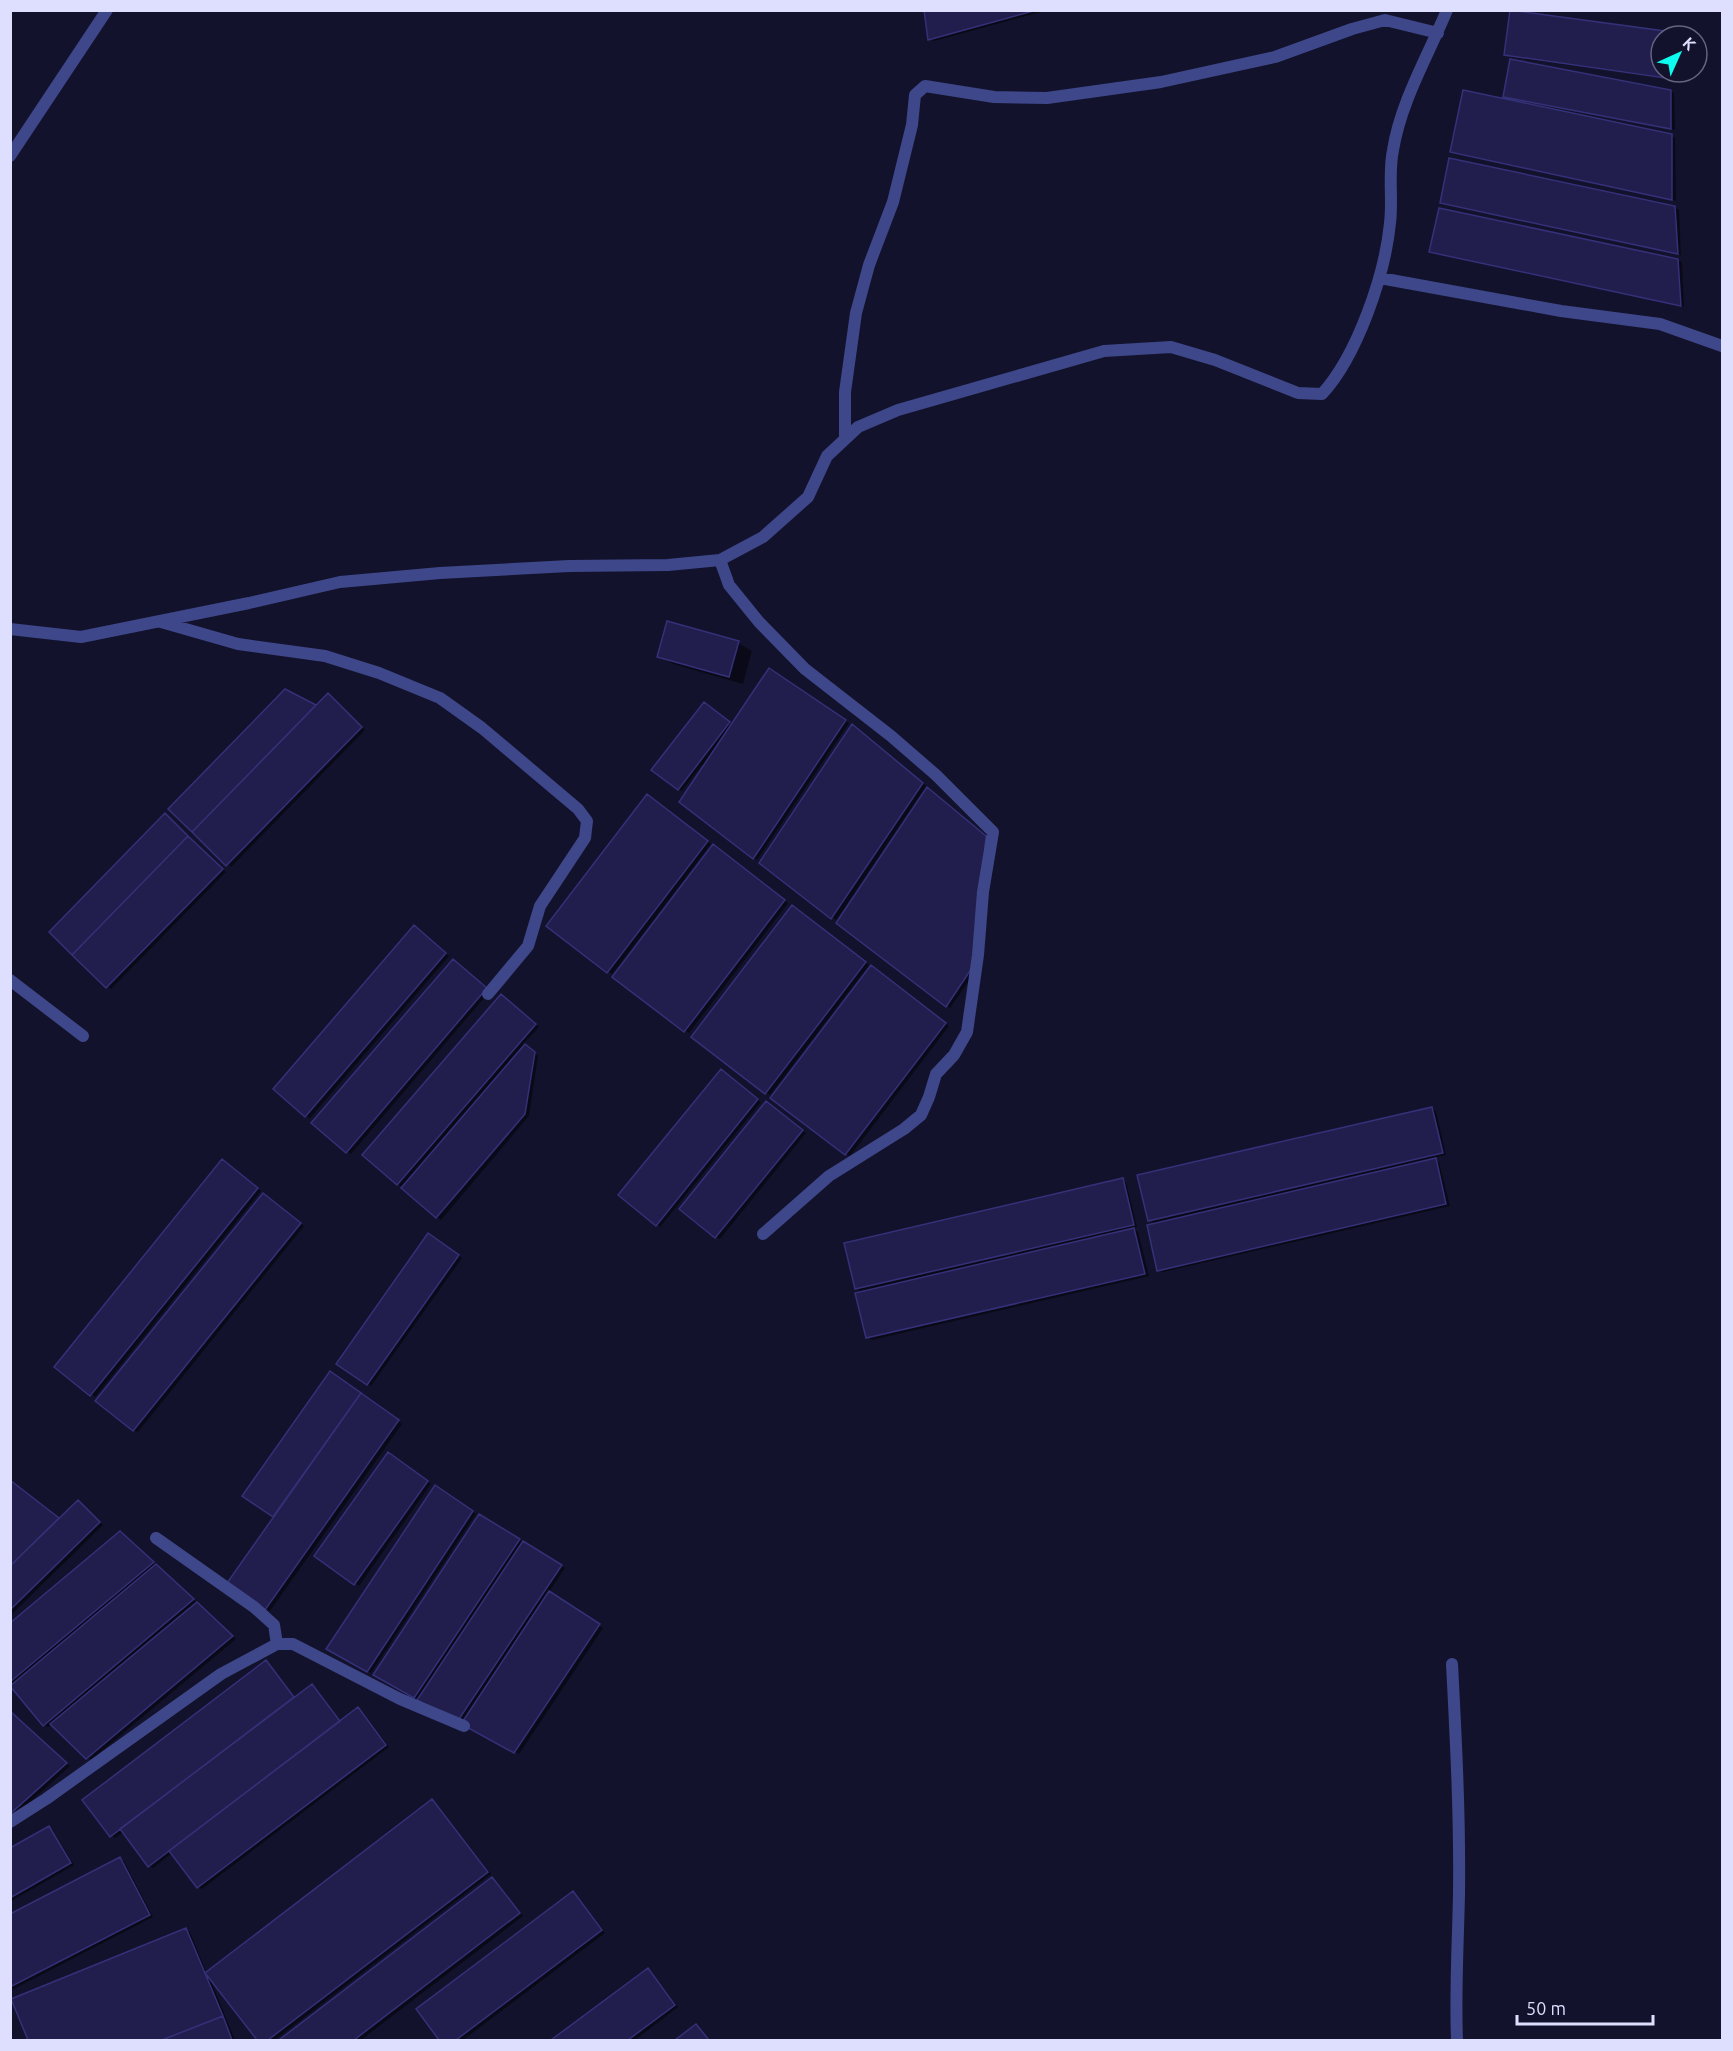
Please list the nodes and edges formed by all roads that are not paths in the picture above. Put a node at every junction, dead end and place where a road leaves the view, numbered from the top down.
1 (107, 10) edge
2 (1447, 10) edge
3 (1438, 33) junction
4 (10, 156) edge
5 (1380, 278) junction
6 (1722, 346) edge
7 (845, 439) junction
8 (720, 560) junction
9 (157, 621) junction
10 (10, 629) edge
11 (10, 980) edge
12 (488, 994) dead end
13 (83, 1036) dead end
14 (763, 1234) dead end
15 (156, 1539) dead end
16 (277, 1644) junction
17 (1452, 1665) dead end
18 (464, 1726) dead end
19 (10, 1822) edge
20 (1457, 2040) edge

1 - 4 street
2 - 3 street
3 - 5 street
3 - 7 street
5 - 6 street
5 - 7 street
7 - 8 street
8 - 9 street
8 - 14 street
9 - 10 street
9 - 12 street
11 - 13 street
15 - 16 street
16 - 18 street
16 - 19 street
17 - 20 street

